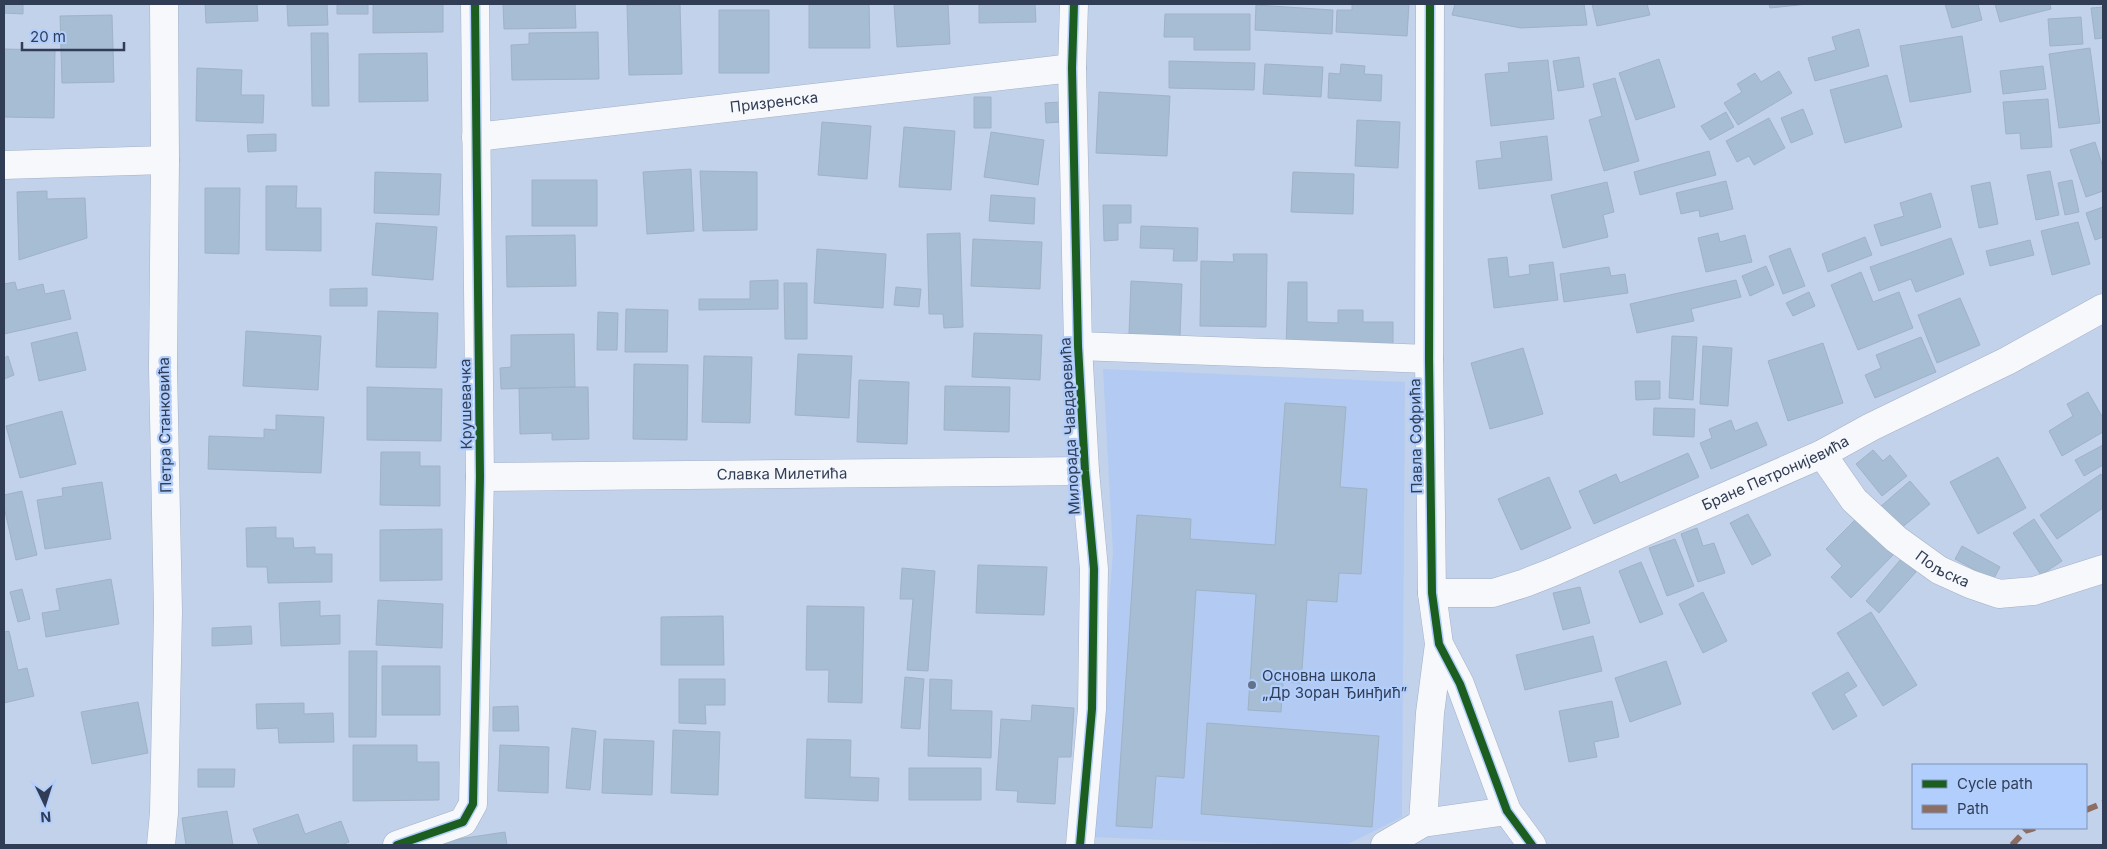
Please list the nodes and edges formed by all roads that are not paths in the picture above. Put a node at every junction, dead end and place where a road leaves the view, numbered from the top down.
1 (164, 4) edge
2 (475, 4) edge
3 (1074, 4) edge
4 (1430, 4) edge
5 (1072, 68) junction
6 (476, 137) junction
7 (166, 160) junction
8 (4, 165) edge
9 (2103, 308) edge
10 (1078, 346) junction
11 (1429, 359) junction
12 (1822, 454) junction
13 (1085, 471) junction
14 (480, 477) junction
15 (2103, 569) edge
16 (1432, 593) junction
17 (1438, 644) junction
18 (1507, 812) junction
19 (1423, 823) junction
20 (161, 845) edge
21 (397, 845) edge
22 (1080, 845) edge
23 (1385, 845) edge
24 (1532, 845) edge

1 - 7 street, Петра Станковића
2 - 6 street, Крушевачка
3 - 5 street, Милорада Чавдаревића
4 - 11 street, Павла Софрића
5 - 6 street, Призренска
5 - 10 street, Милорада Чавдаревића
6 - 14 street, Крушевачка
7 - 8 street
7 - 20 street, Петра Станковића
9 - 12 street, Бране Петронијевића
10 - 11 street, Милорада Чавдаревића
10 - 13 street, Милорада Чавдаревића
11 - 16 street, Павла Софрића
12 - 15 street, Пољска
12 - 16 street, Бране Петронијевића
13 - 14 street, Славка Милетића
13 - 22 street, Милорада Чавдаревића
14 - 21 street, Крушевачка
16 - 17 street, Павла Софрића
17 - 18 street, Павла Софрића
17 - 19 street, Павла Софрића
18 - 19 street
18 - 24 street, Павла Софрића
19 - 23 street

